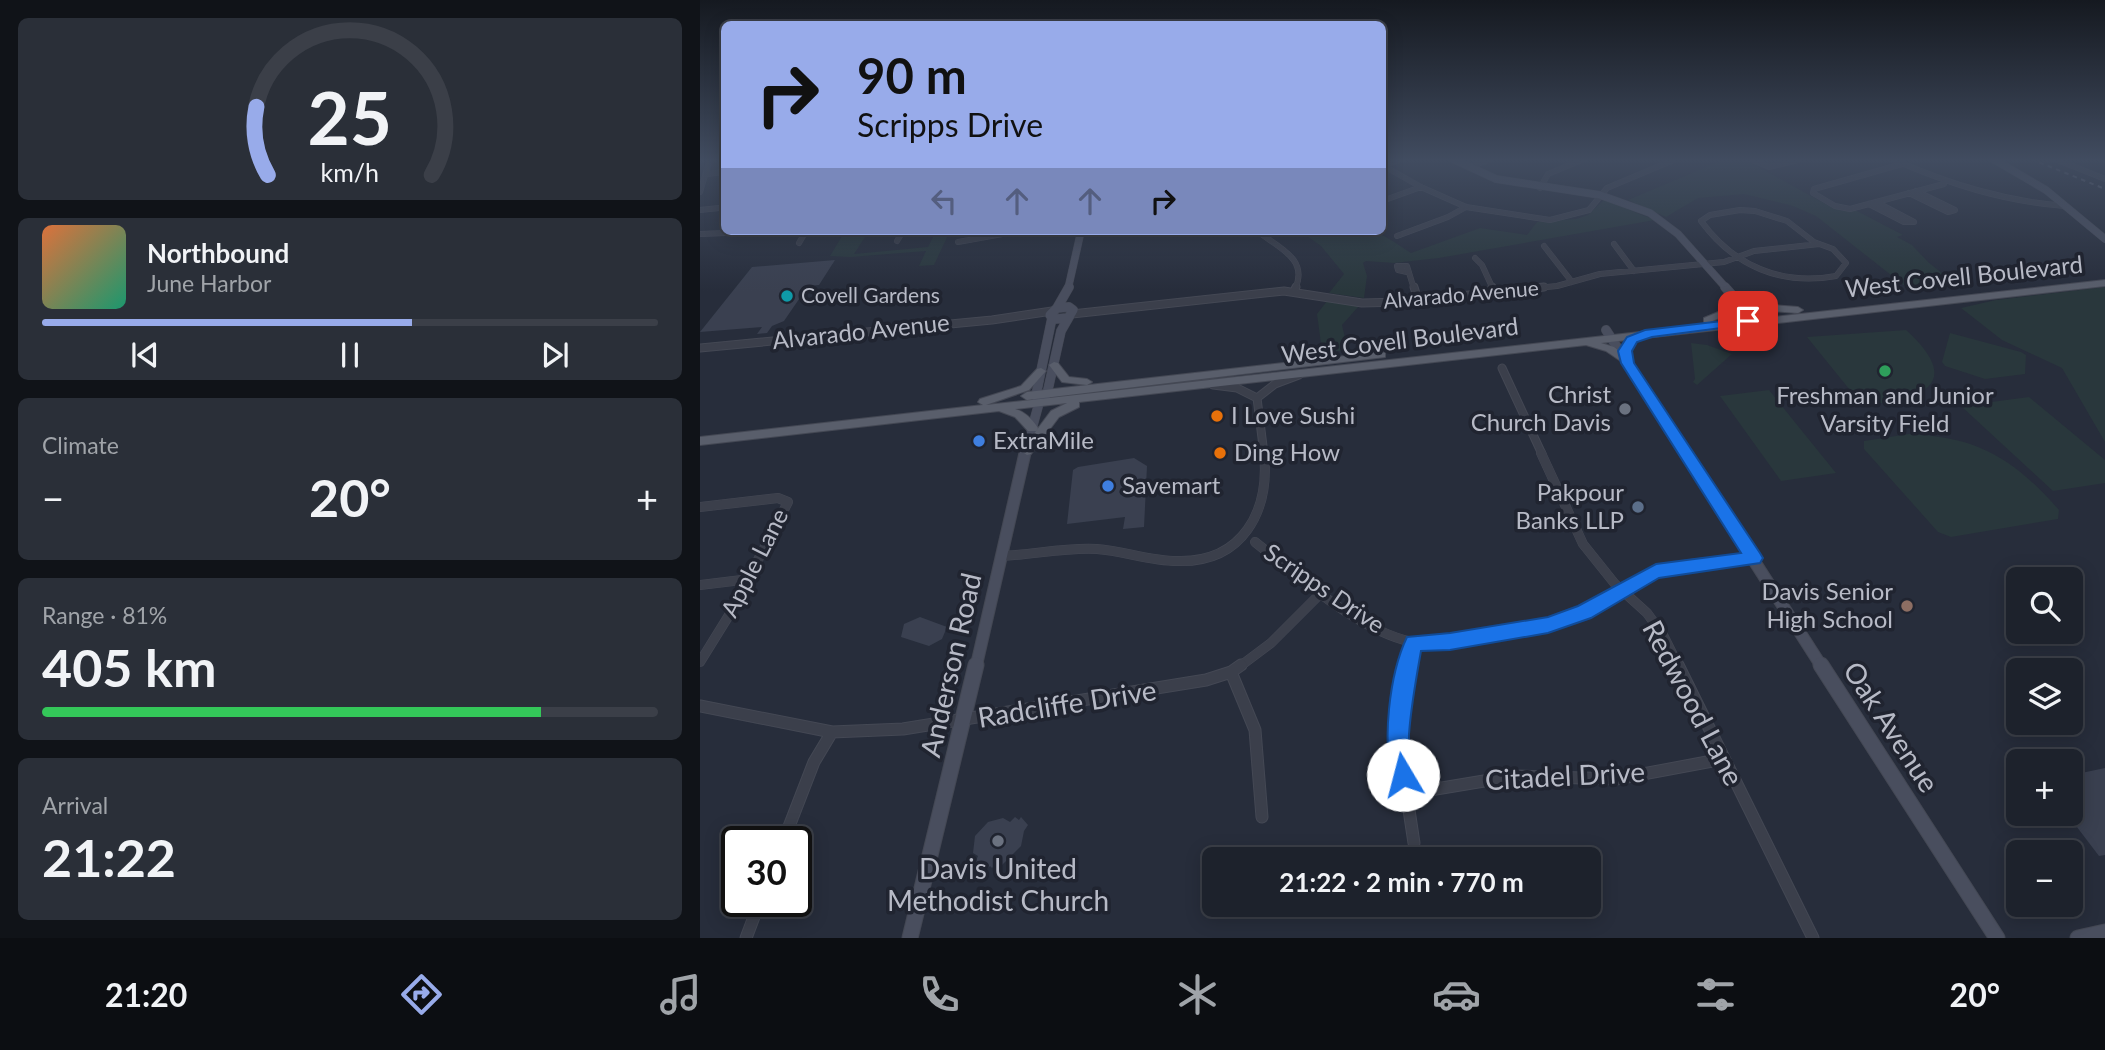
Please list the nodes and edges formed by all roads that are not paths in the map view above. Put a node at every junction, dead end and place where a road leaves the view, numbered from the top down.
1 (1457, 203) edge
2 (1593, 203) edge
3 (1625, 203) edge
4 (1833, 203) edge
5 (1874, 203) edge
6 (1878, 203) edge
7 (1929, 203) edge
8 (1940, 203) edge
9 (2030, 203) edge
10 (2061, 203) edge
11 (1869, 204) junction
12 (2065, 206) junction
13 (1466, 207) junction
14 (719, 208) dead end
15 (700, 210) edge
16 (721, 233) edge
17 (700, 234) edge
18 (804, 235) edge
19 (901, 235) edge
20 (997, 235) edge
21 (1080, 235) edge
22 (1262, 235) edge
23 (1397, 236) dead end
24 (2105, 239) edge
25 (897, 241) dead end
26 (958, 242) dead end
27 (799, 243) dead end
28 (1614, 244) dead end
29 (1819, 244) junction
30 (1544, 246) dead end
31 (1475, 258) dead end
32 (1735, 258) junction
33 (1704, 263) junction
34 (1633, 271) junction
35 (1406, 272) dead end
36 (2105, 276) edge
37 (1572, 282) junction
38 (2105, 283) edge
39 (1068, 289) junction
40 (1294, 291) junction
41 (1495, 293) junction
42 (1732, 294) junction
43 (1418, 300) junction
44 (1798, 310) junction
45 (1070, 312) junction
46 (1053, 314) junction
47 (1753, 318) junction
48 (1707, 320) junction
49 (1608, 333) junction
50 (1650, 333) junction
51 (1566, 342) junction
52 (700, 348) edge
53 (1628, 363) junction
54 (1054, 365) junction
55 (1502, 368) dead end
56 (1041, 370) junction
57 (1302, 374) junction
58 (1171, 378) junction
59 (1213, 385) junction
60 (1040, 397) junction
61 (1101, 398) junction
62 (1256, 398) junction
63 (985, 405) junction
64 (1032, 428) junction
65 (700, 433) edge
66 (700, 441) edge
67 (1027, 451) junction
68 (700, 507) edge
69 (1251, 539) junction
70 (1002, 556) junction
71 (1754, 558) junction
72 (750, 579) junction
73 (700, 585) edge
74 (1623, 591) junction
75 (1321, 593) junction
76 (1413, 643) junction
77 (700, 662) edge
78 (1231, 672) junction
79 (700, 706) edge
80 (964, 720) junction
81 (832, 732) junction
82 (1723, 759) junction
83 (1406, 794) junction
84 (1262, 817) dead end
85 (789, 826) edge
86 (1414, 843) dead end
87 (754, 917) edge
88 (2105, 932) edge
89 (746, 938) edge
90 (910, 938) edge
91 (1813, 938) edge
92 (1997, 938) edge
93 (2078, 938) edge

1 - 13 street
2 - 13 street
3 - 33 street
4 - 11 street
5 - 11 street
6 - 11 street
7 - 8 street
9 - 12 street
10 - 12 street
12 - 24 street
13 - 23 street
14 - 15 street
16 - 17 street
18 - 27 street
19 - 25 street
20 - 26 street
21 - 39 street, Anderson Road
22 - 40 street
28 - 34 street
29 - 32 street, Alvarado Avenue
29 - 32 street
29 - 32 street
30 - 37 street
31 - 41 street
32 - 33 street, Alvarado Avenue
33 - 34 street, Alvarado Avenue
33 - 42 street
34 - 37 street, Alvarado Avenue
35 - 43 street
36 - 44 main road, West Covell Boulevard
37 - 41 street, Alvarado Avenue
38 - 47 main road, West Covell Boulevard
39 - 45 street, Anderson Road
39 - 46 street, Anderson Road
40 - 43 street, Alvarado Avenue
40 - 45 street, Alvarado Avenue
41 - 43 street, Alvarado Avenue
42 - 44 main road
42 - 47 street
42 - 48 main road
44 - 47 main road, West Covell Boulevard
45 - 46 street
45 - 54 street, Anderson Road
46 - 52 street, Alvarado Avenue
46 - 56 street, Anderson Road
47 - 48 main road, West Covell Boulevard
47 - 50 main road, West Covell Boulevard
48 - 49 main road, West Covell Boulevard
49 - 50 main road, West Covell Boulevard
49 - 51 main road, West Covell Boulevard
49 - 53 street, Oak Avenue
49 - 58 main road, West Covell Boulevard
50 - 53 main road
51 - 53 main road
51 - 57 main road, West Covell Boulevard
53 - 71 street, Oak Avenue
54 - 58 main road
54 - 60 street, Anderson Road
55 - 74 street, Redwood Lane
56 - 60 street, Anderson Road
56 - 63 main road
57 - 59 main road, West Covell Boulevard
57 - 62 street
58 - 60 main road, West Covell Boulevard
59 - 61 main road, West Covell Boulevard
59 - 62 street
60 - 61 main road, West Covell Boulevard
60 - 63 main road, West Covell Boulevard
60 - 64 street, Anderson Road
61 - 67 main road
62 - 69 street, Scripps Drive
63 - 64 main road
63 - 65 main road, West Covell Boulevard
63 - 66 main road, West Covell Boulevard
64 - 67 street, Anderson Road
67 - 70 street, Anderson Road
68 - 72 street, Apple Lane
69 - 70 street
69 - 75 street, Scripps Drive
70 - 80 street, Anderson Road
71 - 74 street, Scripps Drive
71 - 92 street, Oak Avenue
72 - 73 street
72 - 77 street, Apple Lane
74 - 76 street, Scripps Drive
74 - 82 street, Redwood Lane
75 - 76 street, Scripps Drive
75 - 78 street, Radcliffe Drive
76 - 83 street
78 - 80 street, Radcliffe Drive
78 - 84 street
79 - 81 street, Radcliffe Drive
80 - 81 street, Radcliffe Drive
80 - 90 street, Anderson Road
81 - 85 street
82 - 83 street, Citadel Drive
82 - 91 street, Redwood Lane
83 - 86 street
87 - 89 street
88 - 93 street

